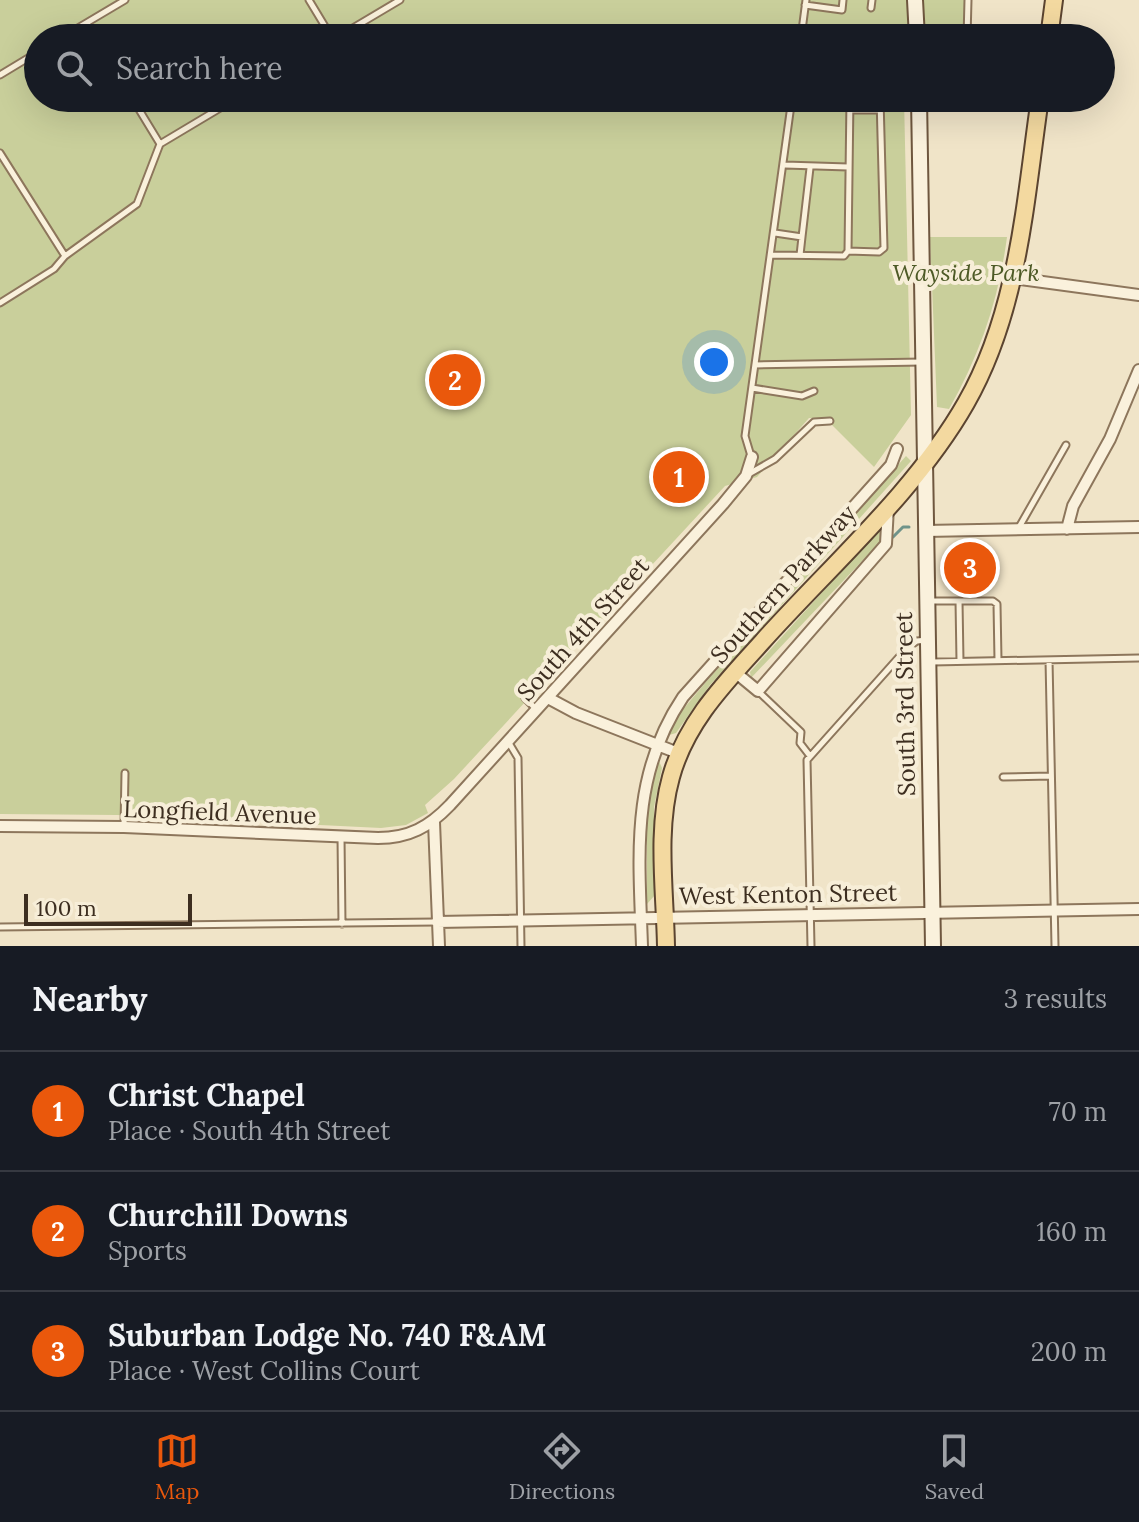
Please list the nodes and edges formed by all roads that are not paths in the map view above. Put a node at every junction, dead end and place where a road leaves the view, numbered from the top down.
1 (125, 0) edge
2 (309, 0) edge
3 (400, 0) edge
4 (843, 0) edge
5 (872, 0) edge
6 (915, 0) edge
7 (968, 0) edge
8 (1054, 0) edge
9 (806, 2) edge
10 (871, 8) dead end
11 (85, 24) edge
12 (325, 24) edge
13 (358, 24) edge
14 (803, 24) edge
15 (916, 24) edge
16 (967, 24) edge
17 (1051, 24) edge
18 (24, 60) edge
19 (0, 75) edge
20 (141, 112) edge
21 (214, 112) edge
22 (791, 112) edge
23 (850, 112) edge
24 (880, 112) edge
25 (919, 112) edge
26 (1038, 112) edge
27 (160, 144) junction
28 (0, 153) edge
29 (785, 165) junction
30 (848, 167) junction
31 (810, 168) junction
32 (775, 233) junction
33 (802, 237) junction
34 (848, 251) junction
35 (771, 255) junction
36 (800, 255) junction
37 (65, 256) junction
38 (1013, 278) junction
39 (1139, 295) edge
40 (0, 303) edge
41 (924, 362) junction
42 (755, 365) junction
43 (1139, 370) edge
44 (752, 388) junction
45 (814, 391) dead end
46 (1134, 395) edge
47 (830, 421) dead end
48 (1066, 445) dead end
49 (897, 449) dead end
50 (752, 457) joint
51 (925, 461) junction
52 (746, 476) junction
53 (889, 503) junction
54 (1139, 527) edge
55 (1067, 529) junction
56 (1017, 530) junction
57 (925, 531) junction
58 (927, 601) junction
59 (959, 601) junction
60 (928, 640) junction
61 (1139, 658) edge
62 (998, 660) junction
63 (1049, 660) junction
64 (960, 661) junction
65 (929, 662) junction
66 (735, 672) junction
67 (758, 691) junction
68 (525, 698) dead end
69 (548, 698) junction
70 (537, 710) junction
71 (508, 742) junction
72 (656, 744) junction
73 (678, 753) junction
74 (810, 756) junction
75 (125, 773) dead end
76 (1051, 776) junction
77 (1003, 777) dead end
78 (434, 822) junction
79 (0, 826) edge
80 (124, 827) junction
81 (341, 837) junction
82 (1139, 909) edge
83 (1054, 910) junction
84 (933, 912) junction
85 (810, 914) junction
86 (665, 916) junction
87 (641, 917) junction
88 (521, 919) junction
89 (437, 922) junction
90 (342, 924) junction
91 (0, 927) edge
92 (439, 946) edge
93 (521, 946) edge
94 (642, 946) edge
95 (666, 946) edge
96 (811, 946) edge
97 (933, 946) edge
98 (1055, 946) edge

1 - 11 lane
2 - 12 lane
3 - 13 lane
4 - 9 lane
5 - 10 lane
6 - 15 main road
7 - 16 lane
8 - 17 main road
9 - 14 lane
18 - 19 lane
20 - 27 lane
21 - 27 lane
22 - 29 lane
23 - 30 lane
24 - 34 lane
25 - 41 main road, South 3rd Street
26 - 38 main road
27 - 37 lane
28 - 37 lane
29 - 31 lane
29 - 32 lane
30 - 31 lane
30 - 34 lane
31 - 33 lane
32 - 33 lane
32 - 35 lane
33 - 36 lane
34 - 36 lane
35 - 36 lane
35 - 42 lane
37 - 40 lane
38 - 39 street
38 - 51 main road, Southern Parkway
41 - 42 lane
41 - 51 main road, South 3rd Street
42 - 44 lane
43 - 46 street
44 - 45 lane
44 - 50 lane
46 - 55 street
47 - 52 lane
48 - 56 lane
49 - 72 street
50 - 52 street, South 4th Street
51 - 53 main road, Southern Parkway
51 - 57 main road, South 3rd Street
52 - 69 street, South 4th Street
53 - 66 main road, Southern Parkway
53 - 67 street
54 - 55 street
55 - 56 street
56 - 57 street
57 - 58 main road, South 3rd Street
58 - 59 lane
58 - 60 main road, South 3rd Street
59 - 62 lane
59 - 64 lane
60 - 65 main road, South 3rd Street
60 - 74 lane
61 - 63 lane
62 - 63 lane
62 - 64 lane
63 - 76 lane
64 - 65 lane
65 - 84 main road, South 3rd Street
66 - 67 street
66 - 73 main road, Southern Parkway
67 - 74 lane
68 - 70 lane
69 - 70 street, South 4th Street
69 - 72 street
70 - 71 street, South 4th Street
71 - 78 street, South 4th Street
71 - 88 lane
72 - 73 street
72 - 87 street
73 - 86 main road, Southern Parkway
74 - 85 lane
75 - 80 lane
76 - 77 lane
76 - 83 lane
78 - 81 street, Longfield Avenue
78 - 89 street
79 - 80 street, Longfield Avenue
80 - 81 street, Longfield Avenue
81 - 90 lane
82 - 83 street, West Kenton Street
83 - 84 street, West Kenton Street
83 - 98 lane
84 - 85 street, West Kenton Street
84 - 97 main road, South 3rd Street
85 - 86 street, West Kenton Street
85 - 96 lane
86 - 87 street, West Kenton Street
86 - 95 main road, Southern Parkway
87 - 88 street, West Kenton Street
87 - 94 street
88 - 89 street, West Kenton Street
88 - 93 lane
89 - 90 lane
89 - 92 street
90 - 91 lane

